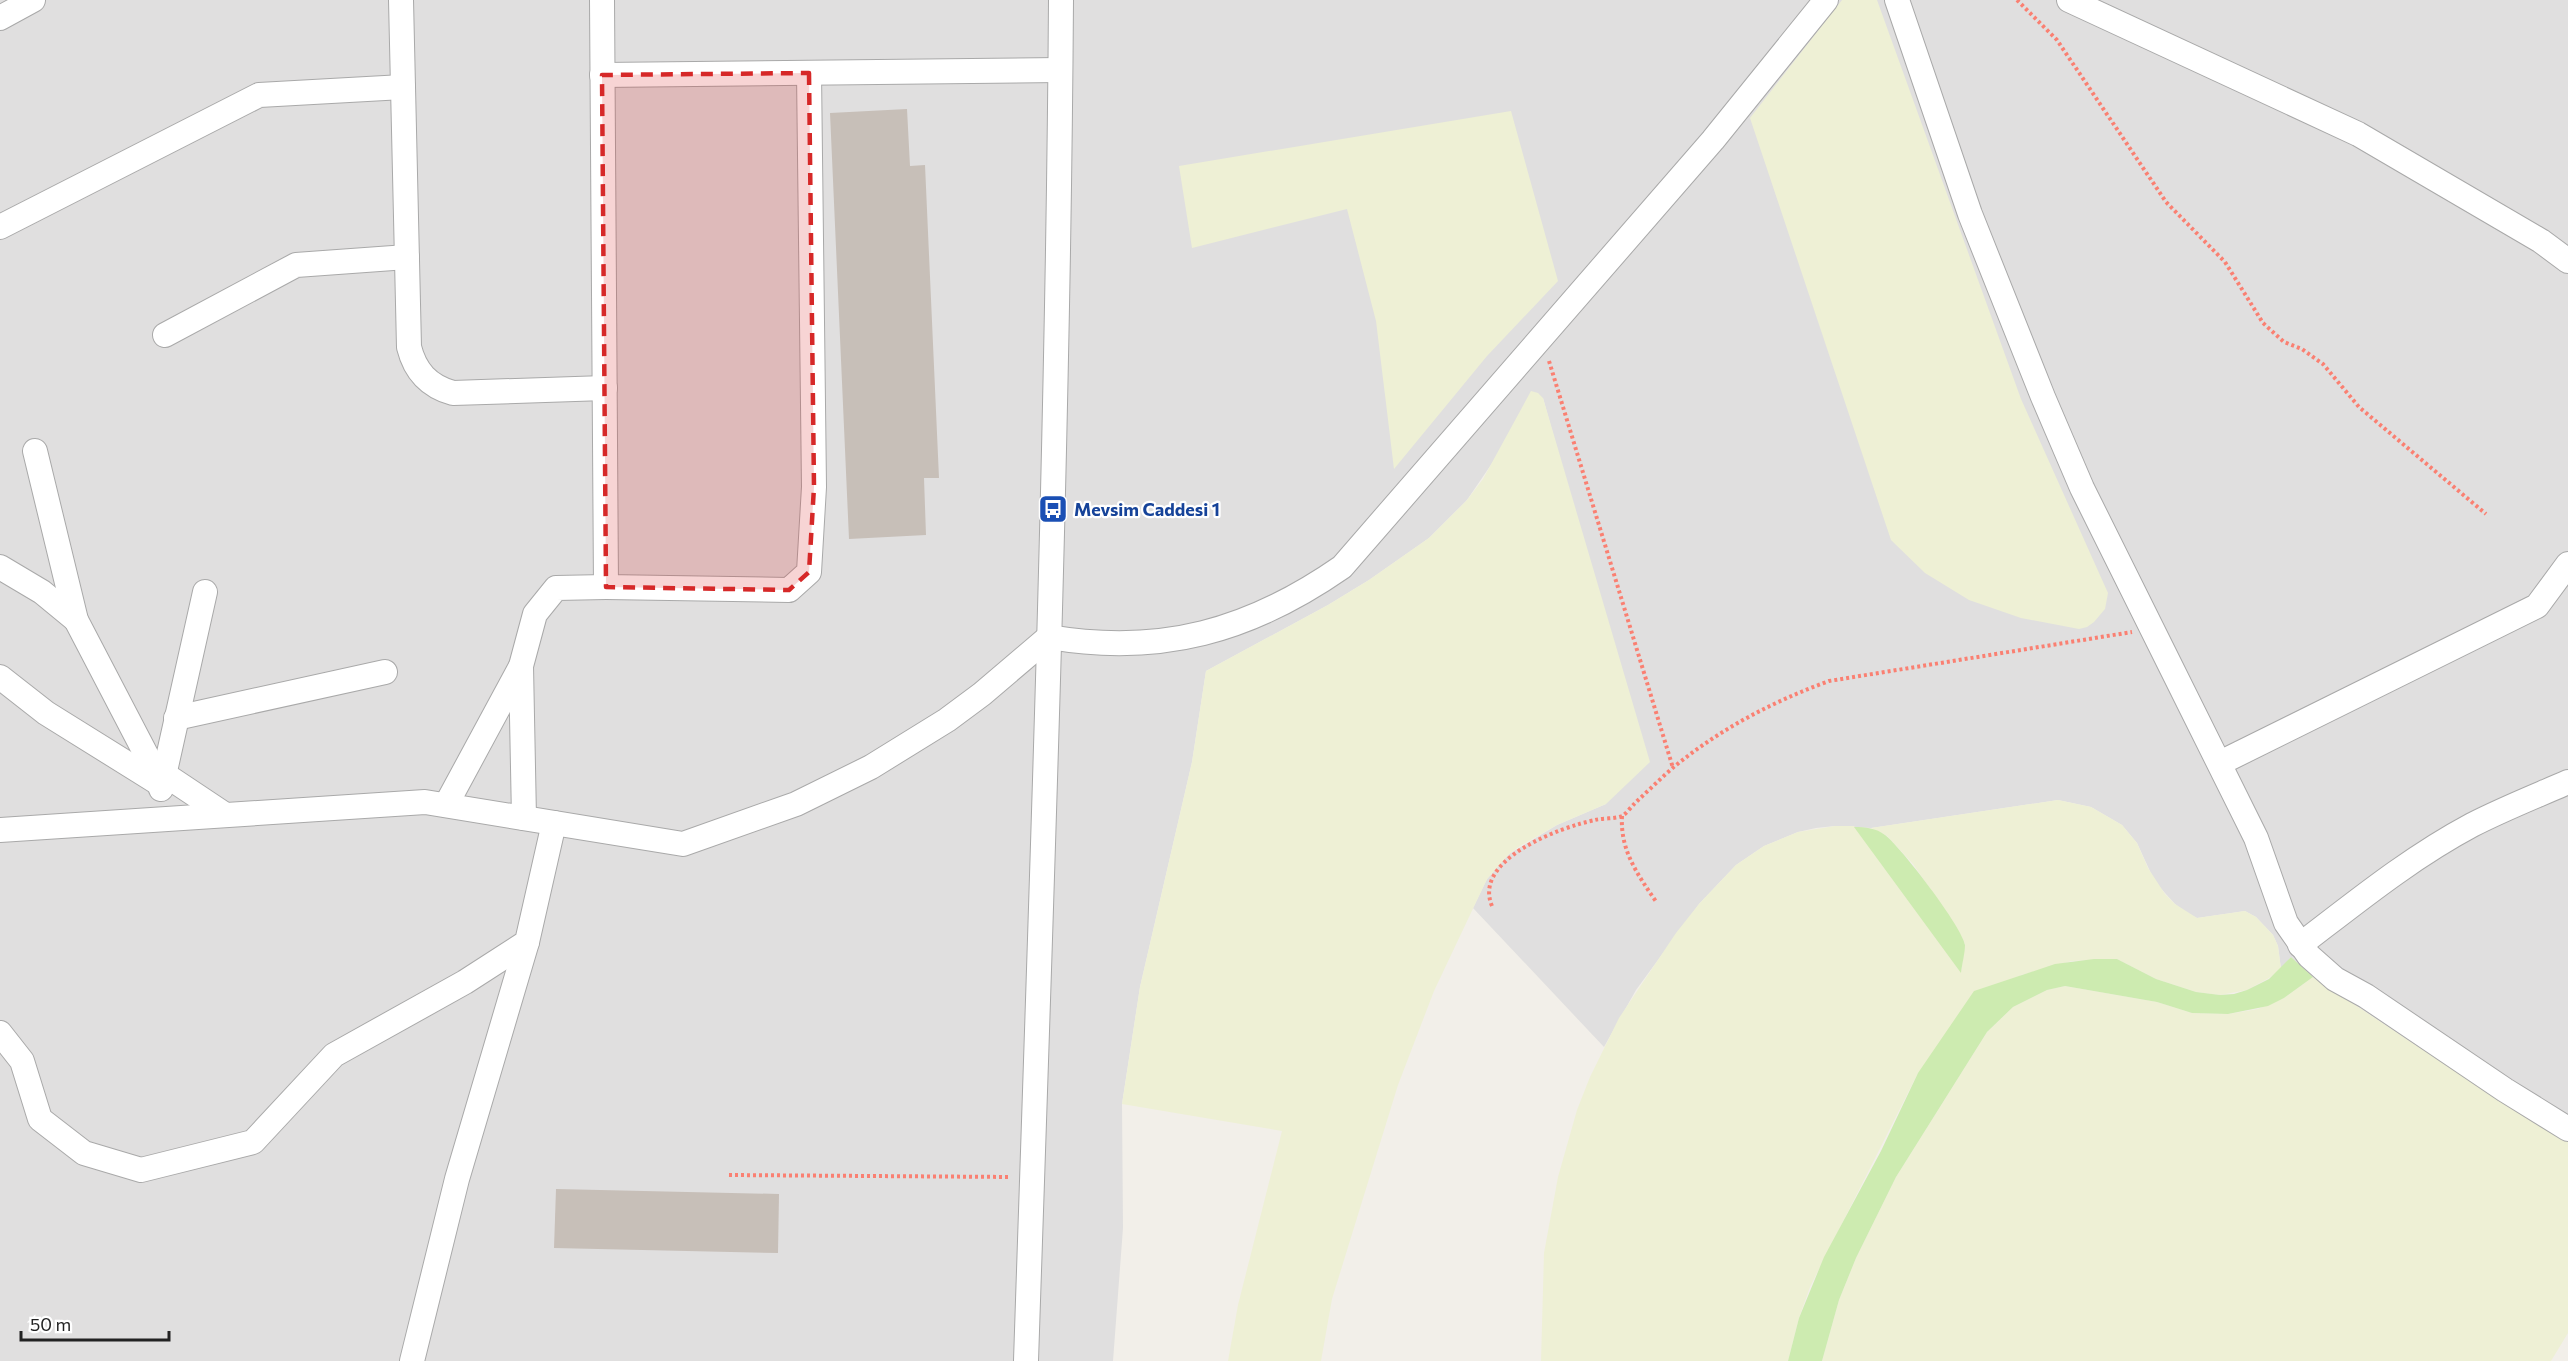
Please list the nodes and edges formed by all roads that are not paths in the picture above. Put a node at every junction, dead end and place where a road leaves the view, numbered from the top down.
1 (33, 0) edge
2 (401, 0) edge
3 (602, 0) edge
4 (1061, 0) edge
5 (1826, 0) edge
6 (1897, 0) edge
7 (2069, 0) edge
8 (0, 18) edge
9 (1060, 70) junction
10 (809, 73) junction
11 (602, 75) junction
12 (403, 87) junction
13 (0, 227) edge
14 (407, 257) junction
15 (2568, 261) edge
16 (165, 335) dead end
17 (605, 388) junction
18 (35, 451) dead end
19 (2568, 564) edge
20 (0, 567) edge
21 (606, 587) junction
22 (205, 592) dead end
23 (76, 620) junction
24 (1049, 637) junction
25 (521, 666) junction
26 (385, 672) dead end
27 (0, 677) edge
28 (176, 718) junction
29 (2220, 764) junction
30 (163, 779) junction
31 (2568, 782) edge
32 (446, 805) junction
33 (224, 814) junction
34 (524, 818) junction
35 (155, 819) junction
36 (554, 823) junction
37 (0, 830) edge
38 (526, 942) junction
39 (2300, 945) junction
40 (0, 1033) edge
41 (2568, 1129) edge
42 (412, 1361) edge
43 (1026, 1361) edge

1 - 8 street
2 - 12 street
3 - 11 street
4 - 9 street
5 - 24 street
6 - 29 street
7 - 15 street
9 - 10 street
9 - 24 street
10 - 11 street
10 - 21 street
11 - 17 street
12 - 13 street
12 - 14 street
14 - 16 street
14 - 17 street
17 - 21 street
18 - 23 street
19 - 29 street
20 - 23 street
21 - 25 street
22 - 28 street
23 - 30 street
24 - 36 street
24 - 43 street
25 - 32 street
25 - 34 street
26 - 28 street
27 - 30 street
28 - 30 street
29 - 39 street
30 - 33 street
30 - 35 street
31 - 39 street
32 - 33 street
32 - 34 street
33 - 35 street
34 - 36 street
35 - 37 street
36 - 38 street
38 - 40 street
38 - 42 street
39 - 41 street

